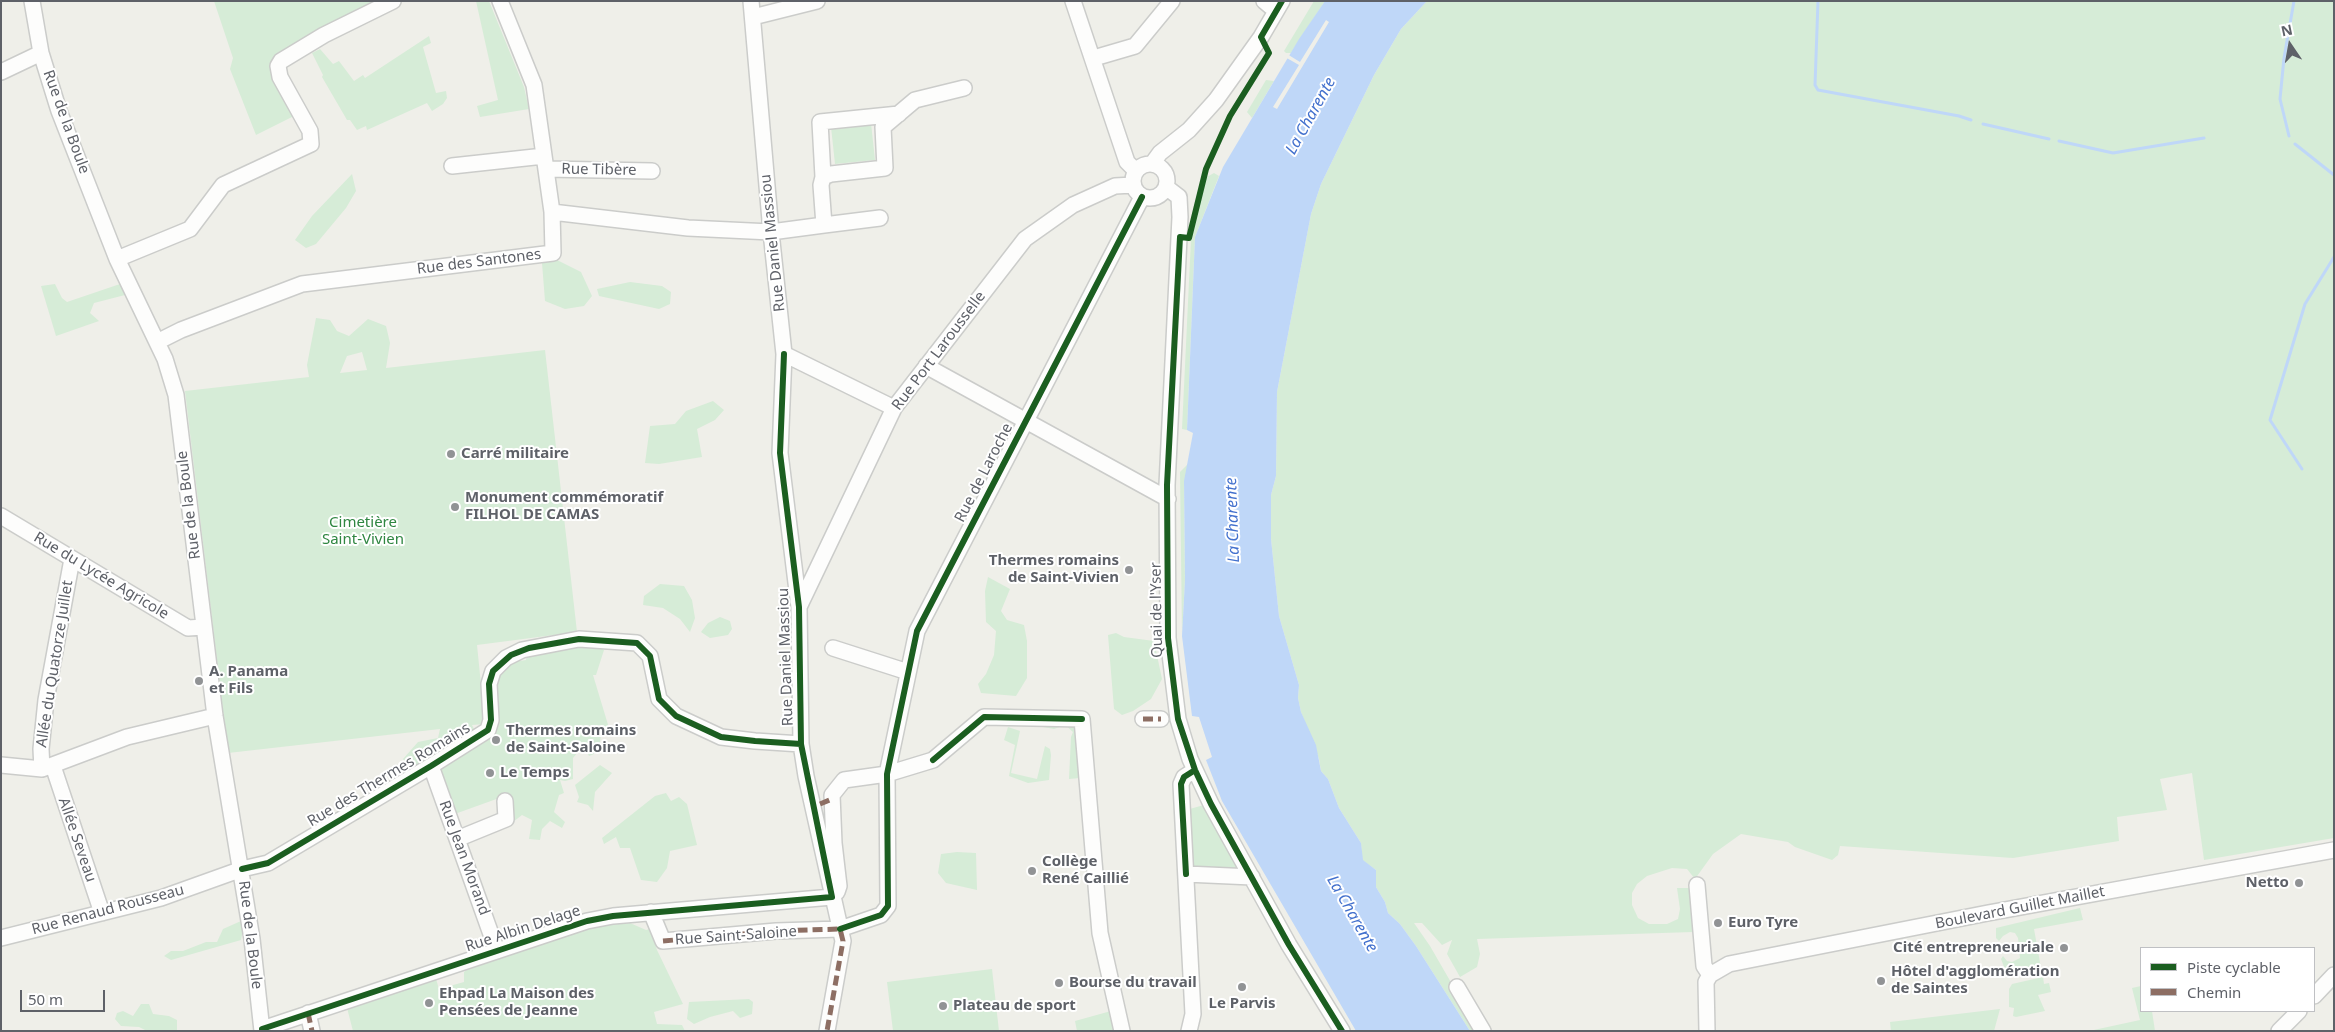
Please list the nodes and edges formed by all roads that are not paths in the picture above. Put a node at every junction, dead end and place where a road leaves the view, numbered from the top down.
1 (32, 1) edge
2 (393, 1) edge
3 (500, 1) edge
4 (751, 1) edge
5 (817, 1) edge
6 (1073, 1) edge
7 (1172, 1) edge
8 (1264, 1) edge
9 (1279, 6) edge
10 (753, 17) junction
11 (41, 54) junction
12 (1094, 58) junction
13 (1, 72) edge
14 (964, 88) dead end
15 (899, 114) junction
16 (545, 162) junction
17 (452, 166) dead end
18 (652, 170) dead end
19 (1160, 174) junction
20 (824, 177) junction
21 (1137, 184) junction
22 (552, 212) junction
23 (880, 218) dead end
24 (824, 226) junction
25 (771, 232) junction
26 (117, 260) junction
27 (156, 342) junction
28 (784, 354) junction
29 (926, 366) junction
30 (894, 408) junction
31 (1025, 420) junction
32 (1168, 498) junction
33 (1, 516) edge
34 (72, 559) junction
35 (799, 607) junction
36 (204, 627) junction
37 (833, 648) dead end
38 (908, 672) junction
39 (215, 716) junction
40 (1143, 719) dead end
41 (1168, 719) junction
42 (801, 744) junction
43 (1, 765) edge
44 (430, 766) junction
45 (47, 768) junction
46 (1194, 770) junction
47 (886, 774) junction
48 (505, 802) dead end
49 (457, 839) junction
50 (2334, 850) edge
51 (242, 869) junction
52 (1186, 874) junction
53 (1252, 877) junction
54 (1697, 884) dead end
55 (832, 897) junction
56 (651, 912) junction
57 (102, 913) junction
58 (840, 929) junction
59 (1, 938) edge
60 (497, 951) junction
61 (1710, 975) junction
62 (2334, 975) edge
63 (1457, 987) dead end
64 (2315, 995) edge
65 (2298, 1012) edge
66 (308, 1013) junction
67 (262, 1030) edge
68 (312, 1031) edge
69 (827, 1031) edge
70 (1122, 1031) edge
71 (1188, 1031) edge
72 (1342, 1031) edge
73 (1483, 1031) edge
74 (1707, 1031) edge
75 (2280, 1031) edge

1 - 11 street, Rue de la Boule
2 - 26 street
3 - 16 street
4 - 10 street, Rue Daniel Massiou
5 - 10 street
6 - 12 street
7 - 12 street
8 - 9 street
9 - 19 street
10 - 25 street, Rue Daniel Massiou
11 - 13 street
11 - 26 street, Rue de la Boule
12 - 21 street
14 - 15 street
15 - 20 street
15 - 20 street
16 - 17 street, Rue Tibère
16 - 18 street, Rue Tibère
16 - 22 street
19 - 21 street
19 - 21 street
19 - 32 street, Quai de l'Yser
20 - 24 street
21 - 29 street, Rue Port Larousselle
21 - 31 street, Rue de Laroche
22 - 25 street
22 - 27 street, Rue des Santones
23 - 24 street
24 - 25 street
25 - 28 street, Rue Daniel Massiou
26 - 27 street, Rue de la Boule
27 - 36 street, Rue de la Boule
28 - 30 street
28 - 35 street, Rue Daniel Massiou
29 - 30 street, Rue Port Larousselle
29 - 31 street
30 - 35 street, Rue Port Larousselle
31 - 32 street
31 - 38 street, Rue de Laroche
32 - 41 street, Quai de l'Yser
33 - 34 street, Rue du Lycée Agricole
34 - 36 street, Rue du Lycée Agricole
34 - 45 street, Allée du Quatorze Juillet
35 - 42 street, Rue Daniel Massiou
36 - 39 street, Rue de la Boule
37 - 38 street
38 - 47 street, Rue de Laroche
39 - 45 street
39 - 51 street, Rue de la Boule
40 - 41 street
41 - 46 street, Quai de l'Yser
42 - 44 street, Rue des Thermes Romains
42 - 55 street, Rue Daniel Massiou
43 - 45 street
44 - 49 street, Rue Jean Morand
44 - 51 street, Rue des Thermes Romains
45 - 57 street, Allée Seveau
46 - 52 street
46 - 53 street, Quai de l'Yser
47 - 55 street
47 - 58 street, Rue Saint-Saloine
47 - 70 street
48 - 49 street
49 - 60 street, Rue Jean Morand
50 - 61 street, Boulevard Guillet Maillet
51 - 57 street, Rue Renaud Rousseau
51 - 67 street, Rue de la Boule
52 - 53 street
52 - 71 street
53 - 72 street, Quai de l'Yser
54 - 61 street
55 - 56 street, Rue Albin Delage
55 - 58 street, Rue Daniel Massiou
56 - 58 street, Rue Saint-Saloine
56 - 60 street, Rue Albin Delage
57 - 59 street, Rue Renaud Rousseau
58 - 69 street, Rue Daniel Massiou
60 - 66 street, Rue Albin Delage
61 - 74 street
62 - 64 street
63 - 73 street
65 - 75 street
66 - 67 street, Rue Albin Delage
66 - 68 street

